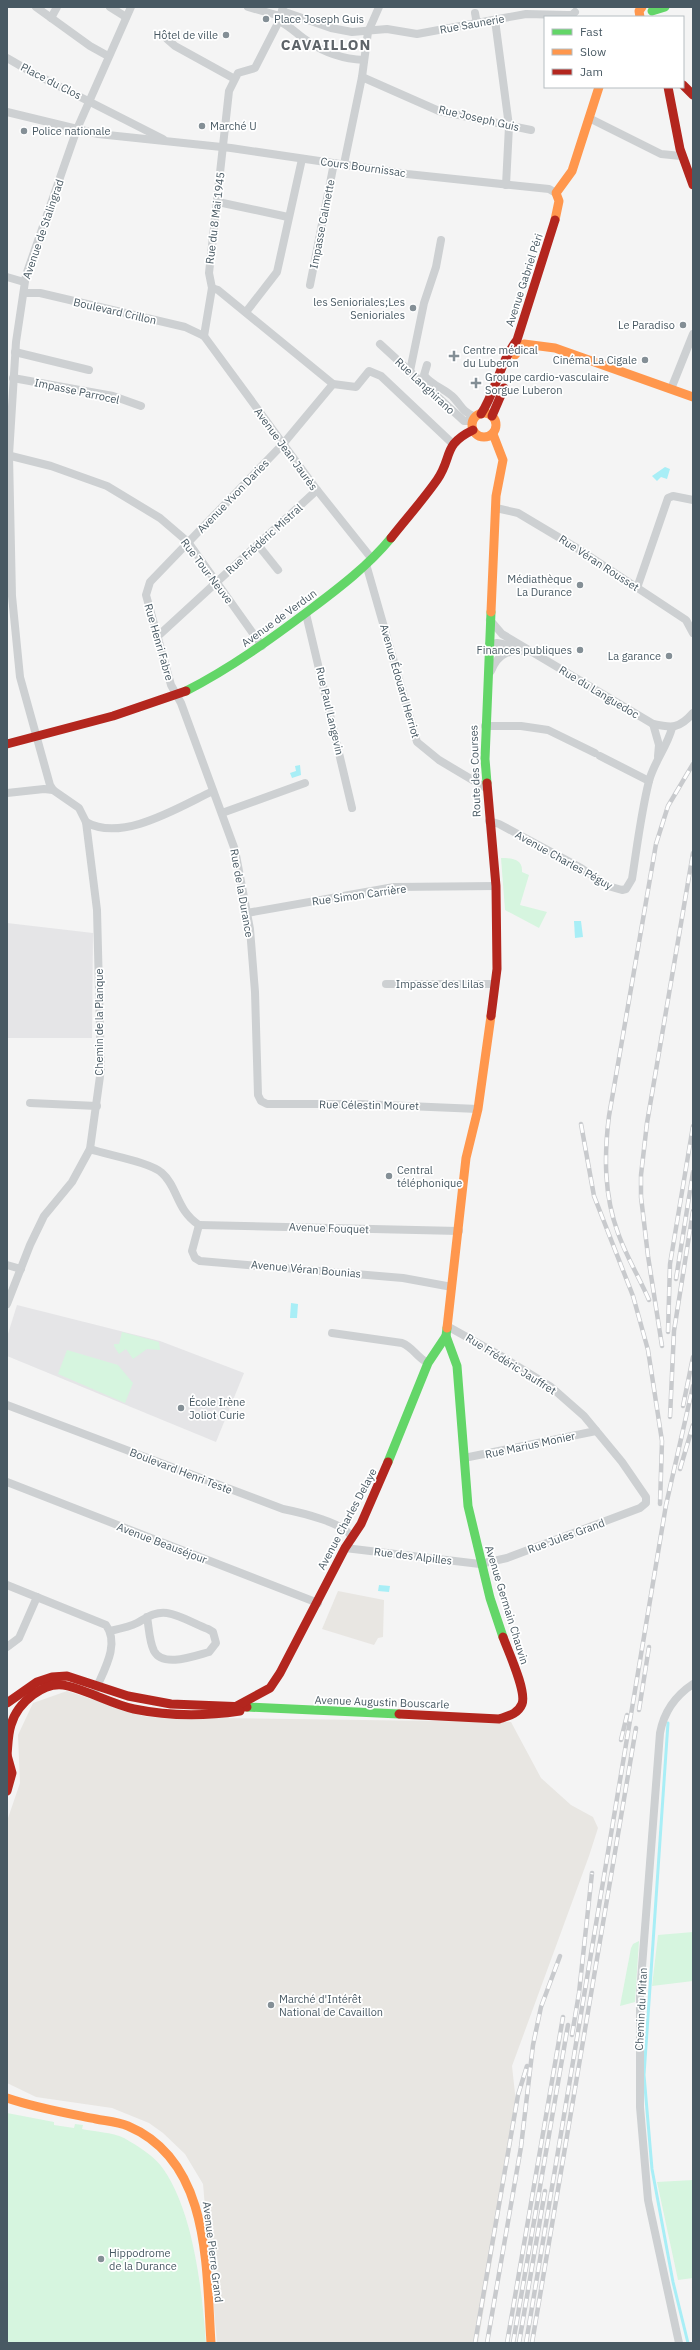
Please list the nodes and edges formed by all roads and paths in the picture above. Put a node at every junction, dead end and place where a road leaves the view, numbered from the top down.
1 (36, 7) edge
2 (57, 7) edge
3 (110, 7) edge
4 (131, 7) edge
5 (248, 7) edge
6 (380, 7) edge
7 (665, 7) edge
8 (575, 12) dead end
9 (651, 12) edge
10 (475, 13) dead end
11 (281, 14) edge
12 (126, 17) junction
13 (51, 18) junction
14 (301, 19) junction
15 (495, 20) junction
16 (477, 24) junction
17 (293, 28) junction
18 (368, 32) junction
19 (167, 39) dead end
20 (108, 56) junction
21 (7, 58) edge
22 (364, 60) junction
23 (362, 77) junction
24 (233, 78) junction
25 (684, 86) edge
26 (600, 88) edge
27 (668, 88) edge
28 (693, 95) edge
29 (89, 100) junction
30 (7, 112) edge
31 (589, 118) junction
32 (509, 126) junction
33 (77, 130) junction
34 (531, 130) dead end
35 (169, 142) junction
36 (224, 148) junction
37 (681, 156) junction
38 (302, 159) junction
39 (334, 163) junction
40 (344, 164) junction
41 (506, 185) junction
42 (693, 186) edge
43 (556, 193) junction
44 (218, 202) junction
45 (288, 217) junction
46 (440, 240) dead end
47 (7, 277) edge
48 (24, 282) junction
49 (310, 285) dead end
50 (212, 288) junction
51 (25, 293) junction
52 (246, 312) junction
53 (693, 334) edge
54 (204, 336) junction
55 (520, 342) junction
56 (380, 344) dead end
57 (15, 352) junction
58 (427, 365) dead end
59 (89, 370) dead end
60 (410, 372) junction
61 (13, 378) junction
62 (333, 384) junction
63 (671, 390) junction
64 (693, 398) edge
65 (141, 406) dead end
66 (492, 416) junction
67 (476, 417) junction
68 (473, 430) junction
69 (492, 434) junction
70 (283, 444) junction
71 (453, 444) junction
72 (8, 455) edge
73 (317, 490) junction
74 (693, 500) edge
75 (496, 508) junction
76 (9, 539) edge
77 (188, 542) junction
78 (258, 545) junction
79 (369, 561) junction
80 (278, 570) dead end
81 (216, 582) junction
82 (637, 588) junction
83 (146, 589) joint
84 (306, 614) junction
85 (490, 620) junction
86 (693, 633) edge
87 (158, 636) junction
88 (489, 645) junction
89 (262, 646) junction
90 (526, 648) junction
91 (487, 679) junction
92 (176, 695) junction
93 (693, 714) edge
94 (653, 724) junction
95 (485, 726) junction
96 (672, 728) junction
97 (35, 737) junction
98 (7, 744) edge
99 (657, 759) junction
100 (649, 780) junction
101 (305, 783) dead end
102 (486, 788) junction
103 (53, 790) junction
104 (213, 791) junction
105 (7, 793) edge
106 (352, 808) dead end
107 (222, 813) junction
108 (489, 821) junction
109 (86, 822) junction
110 (496, 886) junction
111 (246, 913) junction
112 (386, 984) dead end
113 (495, 984) junction
114 (261, 1101) joint
115 (30, 1103) dead end
116 (97, 1106) junction
117 (478, 1109) junction
118 (90, 1149) junction
119 (199, 1225) junction
120 (459, 1231) junction
121 (7, 1265) edge
122 (21, 1269) junction
123 (452, 1287) junction
124 (7, 1304) edge
125 (446, 1331) junction
126 (332, 1333) dead end
127 (433, 1354) junction
128 (453, 1356) junction
129 (428, 1363) junction
130 (7, 1405) edge
131 (596, 1431) junction
132 (464, 1458) junction
133 (7, 1482) edge
134 (646, 1500) joint
135 (352, 1538) junction
136 (346, 1548) junction
137 (480, 1564) junction
138 (7, 1585) edge
139 (37, 1597) junction
140 (318, 1603) junction
141 (147, 1617) junction
142 (110, 1631) junction
143 (7, 1647) edge
144 (693, 1684) edge
145 (49, 1685) junction
146 (98, 1686) junction
147 (270, 1688) junction
148 (7, 1703) edge
149 (236, 1707) junction
150 (249, 1709) junction
151 (267, 1710) junction
152 (513, 1715) joint
153 (7, 1755) edge
154 (7, 1791) edge
155 (7, 2098) edge
156 (211, 2343) edge
157 (679, 2343) edge

1 - 13 street
2 - 13 street
3 - 12 street
4 - 12 street
5 - 11 street
6 - 18 street
7 - 9 street
8 - 15 street, Rue Saunerie
10 - 16 street
11 - 14 street, Rue Saunerie
11 - 17 street
11 - 24 street
12 - 20 street
13 - 20 street
14 - 17 street
14 - 18 street, Rue Saunerie
15 - 16 street, Rue Saunerie
15 - 32 street
16 - 18 street, Rue Saunerie
17 - 22 street
18 - 22 street
19 - 24 street
20 - 29 street
21 - 29 street, Place du Clos
22 - 23 street
23 - 32 street, Rue Joseph Guis
23 - 40 street
24 - 36 street, Rue du 8 Mai 1945
25 - 28 street
26 - 31 street
27 - 37 street
29 - 33 street, Place du Clos
29 - 35 street, Cours Bournissac
30 - 33 street
31 - 37 street
31 - 43 street
32 - 34 street, Rue Joseph Guis
32 - 41 street
33 - 35 street, Cours Bournissac
33 - 48 street, Avenue de Stalingrad
35 - 36 street, Cours Bournissac
36 - 38 street, Cours Bournissac
36 - 44 street, Rue du 8 Mai 1945
37 - 42 street
38 - 39 street, Cours Bournissac
38 - 45 street
39 - 40 street, Cours Bournissac
39 - 49 street, Impasse Calmette
40 - 41 street, Cours Bournissac
41 - 43 street, Cours Bournissac
43 - 55 street, Avenue Gabriel Péri
44 - 45 street
44 - 50 street, Rue du 8 Mai 1945
45 - 52 street
46 - 60 street
47 - 48 street
48 - 51 street, Avenue de Stalingrad
50 - 52 street
50 - 54 street, Rue du 8 Mai 1945
51 - 54 street, Boulevard Crillon
51 - 57 street, Avenue de Stalingrad
52 - 62 street
53 - 63 street
54 - 70 street, Avenue Jean Jaurès
55 - 63 street
55 - 66 street, Avenue Gabriel Péri
55 - 67 street, Avenue Gabriel Péri
56 - 60 street, Rue Langhirano
57 - 59 street
57 - 61 street, Avenue de Stalingrad
58 - 67 street
60 - 67 street, Rue Langhirano
61 - 65 street, Impasse Parrocel
61 - 72 street, Avenue de Stalingrad
62 - 70 street, Avenue Yvon Daries
62 - 71 street
63 - 64 street
66 - 67 street
66 - 69 street
67 - 68 street
68 - 69 street
68 - 71 street, Avenue de Verdun
69 - 75 street, Route des Courses
70 - 73 street, Avenue Jean Jaurès
70 - 77 street, Avenue Yvon Daries
71 - 79 street, Avenue de Verdun
72 - 76 street, Avenue de Stalingrad
72 - 77 street, Rue Tour Neuve
73 - 78 street, Rue Frédéric Mistral
73 - 79 street, Avenue Jean Jaurès
74 - 82 street
75 - 82 street, Rue Véran Rousset
75 - 85 street, Route des Courses
76 - 97 street, Avenue de Stalingrad
77 - 81 street, Rue Tour Neuve
77 - 83 street, Avenue Yvon Daries
78 - 80 street
78 - 81 street, Rue Frédéric Mistral
79 - 84 street, Avenue de Verdun
79 - 102 street, Avenue Édouard Herriot
81 - 87 street, Rue Frédéric Mistral
81 - 89 street, Rue Tour Neuve
82 - 86 street, Rue Véran Rousset
83 - 87 street, Rue Henri Fabre
84 - 89 street, Avenue de Verdun
84 - 106 street, Rue Paul Langevin
85 - 88 street, Route des Courses
85 - 90 street, Rue du Languedoc
87 - 92 street, Rue Henri Fabre
88 - 90 street, Rue du Languedoc
88 - 91 street, Route des Courses
89 - 92 street, Avenue de Verdun
90 - 91 street
90 - 94 street, Rue du Languedoc
91 - 95 street, Route des Courses
92 - 97 street, Avenue de Verdun
92 - 104 street, Rue de la Durance
93 - 96 street
94 - 96 street, Rue du Languedoc
94 - 99 street, Avenue Charles Péguy
95 - 100 street
95 - 102 street, Route des Courses
96 - 99 street, Avenue Charles Péguy
97 - 98 street, Avenue de Verdun
97 - 103 street
99 - 100 street, Avenue Charles Péguy
100 - 108 street, Avenue Charles Péguy
101 - 107 street
102 - 108 street, Route des Courses
103 - 105 street
103 - 109 street, Chemin de la Planque
104 - 107 street, Rue de la Durance
104 - 109 street
107 - 111 street, Rue de la Durance
108 - 110 street, Route des Courses
109 - 116 street, Chemin de la Planque
110 - 111 street, Rue Simon Carrière
110 - 113 street, Route des Courses
111 - 114 street, Rue de la Durance
112 - 113 street, Impasse des Lilas
113 - 117 street, Route des Courses
114 - 117 street, Rue Célestin Mouret
115 - 116 street
116 - 118 street, Chemin de la Planque
117 - 120 street, Route des Courses
118 - 119 street
118 - 122 street, Chemin de la Planque
119 - 120 street, Avenue Fouquet
119 - 123 street, Avenue Véran Bounias
120 - 123 street, Route des Courses
121 - 122 street
122 - 124 street, Chemin de la Planque
123 - 125 street, Route des Courses
125 - 127 street, Avenue Charles Delaye
125 - 128 street, Avenue Germain Chauvin
125 - 131 street, Rue Frédéric Jauffret
126 - 129 street
127 - 128 street
127 - 129 street, Avenue Charles Delaye
128 - 132 street, Avenue Germain Chauvin
129 - 135 street, Avenue Charles Delaye
130 - 135 street, Boulevard Henri Teste
131 - 132 street, Rue Marius Monier
131 - 134 street, Rue Frédéric Jauffret
132 - 137 street, Avenue Germain Chauvin
133 - 140 street, Avenue Beauséjour
134 - 137 street, Rue Jules Grand
135 - 136 street, Avenue Charles Delaye
136 - 137 street, Rue des Alpilles
136 - 140 street, Avenue Charles Delaye
137 - 152 street, Avenue Germain Chauvin
138 - 139 street
139 - 142 street
139 - 143 street
140 - 147 street, Avenue Charles Delaye
141 - 141 street
141 - 142 street
142 - 146 street
144 - 157 street, Chemin du Mitan
145 - 146 street
145 - 150 street
145 - 153 street
146 - 148 street
146 - 149 street
147 - 149 street
147 - 151 street, Avenue Charles Delaye
149 - 150 street
150 - 151 street, Avenue Augustin Bouscarle
151 - 152 street, Avenue Augustin Bouscarle
153 - 154 street
155 - 156 street, Avenue Pierre Grand

